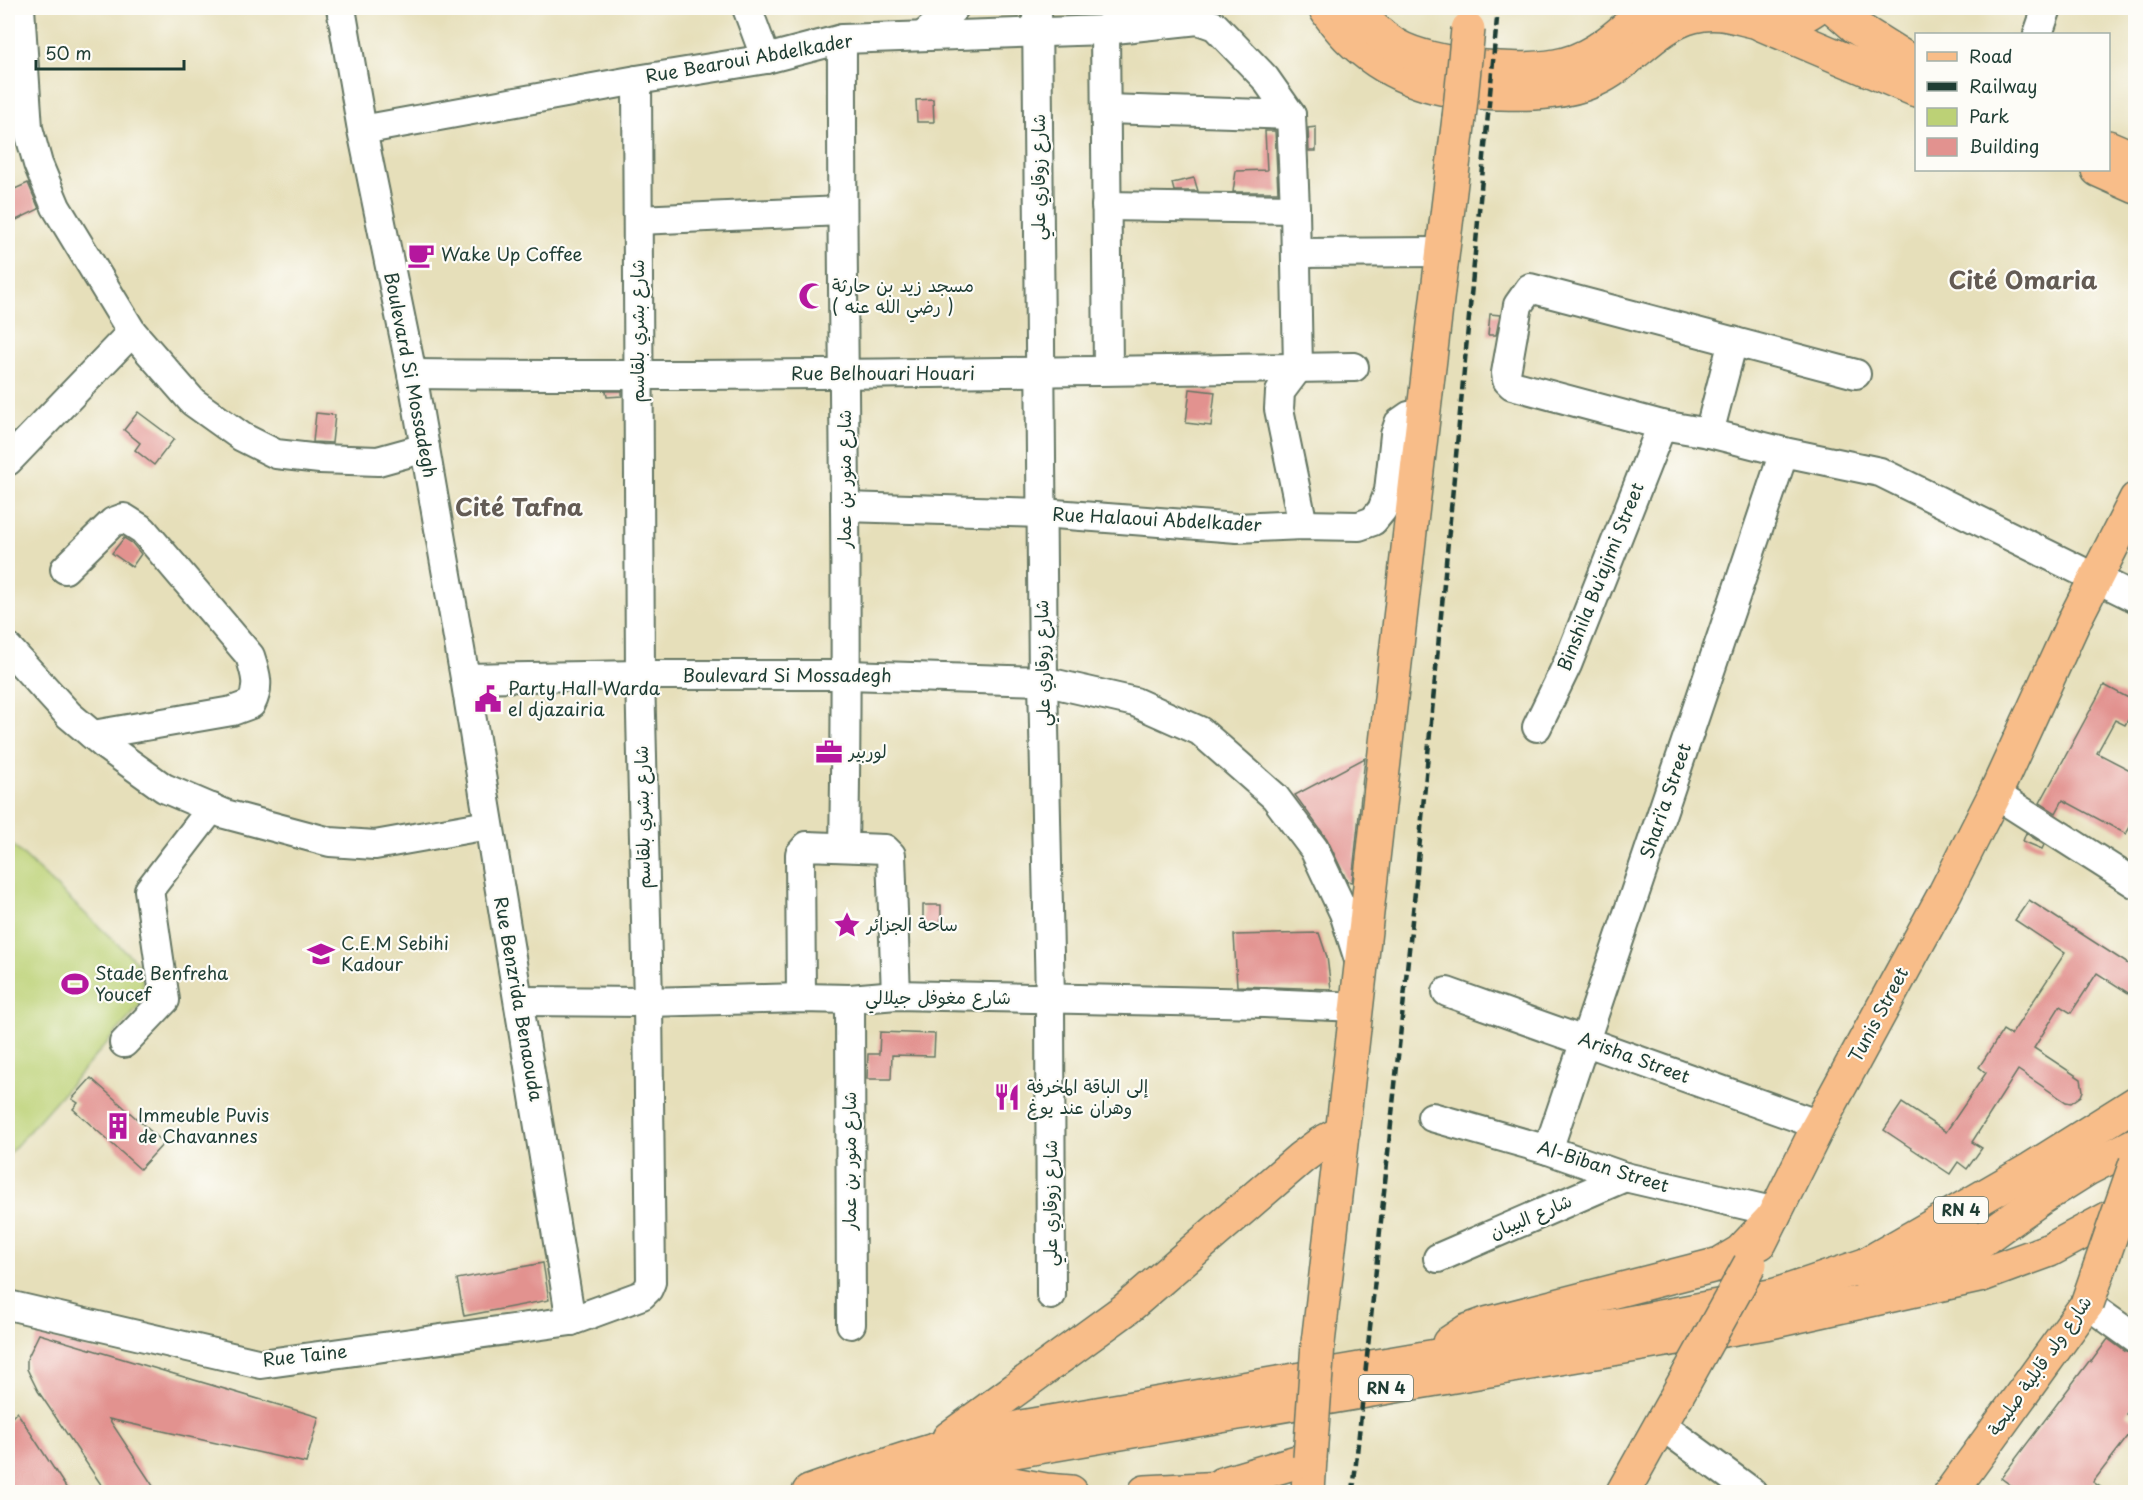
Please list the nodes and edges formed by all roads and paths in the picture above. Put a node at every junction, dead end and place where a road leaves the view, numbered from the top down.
1 (20, 8) edge
2 (341, 8) edge
3 (747, 8) edge
4 (954, 8) edge
5 (1125, 8) edge
6 (1325, 8) edge
7 (1355, 8) edge
8 (1648, 8) edge
9 (1816, 8) edge
10 (1834, 8) edge
11 (1866, 8) edge
12 (2048, 8) edge
13 (1754, 16) edge
14 (1469, 18) edge
15 (1037, 19) edge
16 (1105, 30) junction
17 (2038, 33) edge
18 (923, 36) junction
19 (842, 39) junction
20 (1876, 41) junction
21 (766, 59) junction
22 (1915, 64) edge
23 (637, 80) junction
24 (1915, 89) edge
25 (1106, 109) junction
26 (1290, 115) junction
27 (362, 130) junction
28 (2129, 160) edge
29 (2110, 166) edge
30 (1106, 206) junction
31 (1295, 209) junction
32 (842, 211) junction
33 (638, 220) junction
34 (1443, 252) junction
35 (1296, 253) junction
36 (132, 332) junction
37 (1733, 341) junction
38 (1298, 368) junction
39 (1354, 368) dead end
40 (1108, 370) junction
41 (844, 373) junction
42 (1041, 373) junction
43 (412, 374) junction
44 (1856, 374) dead end
45 (637, 376) junction
46 (1424, 413) junction
47 (1662, 425) junction
48 (1709, 433) junction
49 (425, 448) junction
50 (1784, 452) junction
51 (8, 461) edge
52 (2136, 475) edge
53 (2136, 499) edge
54 (844, 507) junction
55 (1041, 513) junction
56 (1303, 525) junction
57 (2121, 531) junction
58 (65, 569) dead end
59 (2097, 578) junction
60 (2136, 598) edge
61 (8, 648) edge
62 (640, 675) junction
63 (847, 675) junction
64 (465, 678) junction
65 (1042, 681) junction
66 (1537, 727) dead end
67 (93, 735) junction
68 (1995, 794) junction
69 (212, 808) junction
70 (489, 825) junction
71 (844, 847) junction
72 (2136, 884) edge
73 (1362, 969) junction
74 (1447, 992) dead end
75 (896, 995) junction
76 (801, 998) junction
77 (850, 999) junction
78 (1050, 999) junction
79 (519, 1001) junction
80 (648, 1002) junction
81 (1357, 1007) junction
82 (1586, 1040) junction
83 (124, 1043) dead end
84 (2136, 1103) edge
85 (1432, 1117) dead end
86 (1819, 1125) junction
87 (1343, 1132) junction
88 (2136, 1144) edge
89 (1548, 1150) junction
90 (2136, 1163) edge
91 (1624, 1177) junction
92 (2041, 1198) junction
93 (2136, 1204) edge
94 (1774, 1215) junction
95 (1438, 1258) dead end
96 (1051, 1295) dead end
97 (1776, 1295) junction
98 (1897, 1295) junction
99 (2087, 1304) junction
100 (8, 1305) edge
101 (571, 1321) junction
102 (851, 1324) dead end
103 (2136, 1339) edge
104 (1432, 1356) junction
105 (1662, 1425) junction
106 (1310, 1458) junction
107 (938, 1460) junction
108 (1206, 1488) junction
109 (1059, 1491) edge
110 (809, 1492) edge
111 (879, 1492) edge
112 (1145, 1492) edge
113 (1255, 1492) edge
114 (1308, 1492) edge
115 (1623, 1492) edge
116 (1752, 1492) edge
117 (1951, 1492) edge

1 - 36 street
2 - 27 street, Boulevard Si Mossadegh
3 - 21 street
4 - 18 street
5 - 16 street
6 - 13 main road
7 - 8 main road
9 - 13 main road
10 - 20 main road
11 - 20 main road
12 - 17 street
13 - 24 main road
14 - 34 main road, bridge
15 - 16 street, Rue Bearoui Abdelkader
15 - 18 street, Rue Bearoui Abdelkader
15 - 42 street, شارع زوقاري علي
16 - 25 street
16 - 26 street, Rue Bearoui Abdelkader
18 - 19 street, Rue Bearoui Abdelkader
19 - 21 street, Rue Bearoui Abdelkader
19 - 32 street, شارع منور بن عمار
20 - 22 main road
21 - 23 street, Rue Bearoui Abdelkader
23 - 27 street, Rue Bearoui Abdelkader
23 - 33 street, شارع بشري بلقاسم
25 - 26 street
25 - 30 street
26 - 31 street
27 - 43 street, Boulevard Si Mossadegh
28 - 29 main road
30 - 31 street
30 - 40 street
31 - 35 street
32 - 33 street
32 - 41 street, شارع منور بن عمار
33 - 45 street, شارع بشري بلقاسم
34 - 35 street
34 - 46 main road
35 - 38 street
36 - 49 street
36 - 51 street
37 - 44 street
37 - 47 street
37 - 48 street
38 - 39 street, Rue Belhouari Houari
38 - 40 street, Rue Belhouari Houari
38 - 56 street
40 - 42 street, Rue Belhouari Houari
41 - 42 street, Rue Belhouari Houari
41 - 45 street, Rue Belhouari Houari
41 - 54 street, شارع منور بن عمار
42 - 55 street, شارع زوقاري علي
43 - 45 street, Rue Belhouari Houari
43 - 49 street, Boulevard Si Mossadegh
45 - 62 street, شارع بشري بلقاسم
46 - 56 street, Rue Halaoui Abdelkader
46 - 73 main road
47 - 48 street
47 - 66 street, Binshila Bu'ajimi Street
48 - 50 street
49 - 64 street, Boulevard Si Mossadegh
50 - 59 street
50 - 82 street, Shari'a Street
52 - 57 main road
53 - 57 main road
54 - 55 street, Rue Halaoui Abdelkader
54 - 63 street, شارع منور بن عمار
55 - 56 street, Rue Halaoui Abdelkader
55 - 65 street, شارع زوقاري علي
57 - 59 main road, Tunis Street
58 - 67 street
59 - 60 street
59 - 68 main road, Tunis Street
61 - 67 street
62 - 63 street, Boulevard Si Mossadegh
62 - 64 street, Boulevard Si Mossadegh
62 - 80 street, شارع بشري بلقاسم
63 - 65 street, Boulevard Si Mossadegh
63 - 71 street, شارع منور بن عمار
64 - 70 street, Rue Benzrida Benaouda
65 - 73 street, Boulevard Si Mossadegh
65 - 78 street, شارع زوقاري علي
67 - 69 street
68 - 72 street
68 - 86 main road, Tunis Street
69 - 70 street
69 - 83 street
70 - 79 street, Rue Benzrida Benaouda
71 - 75 street
71 - 76 street
73 - 81 main road
74 - 82 street, Arisha Street
75 - 77 street, شارع مغوفل جيلالي
75 - 78 street, شارع مغوفل جيلالي
76 - 77 street, شارع مغوفل جيلالي
76 - 80 street, شارع مغوفل جيلالي
77 - 102 street, شارع منور بن عمار
78 - 81 street, شارع مغوفل جيلالي
78 - 96 street, شارع زوقاري علي
79 - 80 street, شارع مغوفل جيلالي
79 - 101 street, Rue Benzrida Benaouda
80 - 101 street, شارع بشري بلقاسم
81 - 87 main road
82 - 86 street, Arisha Street
82 - 89 street, Shari'a Street
84 - 97 main road, RN 4
85 - 89 street, Al-Biban Street
86 - 94 main road, Tunis Street
87 - 106 main road, bridge
87 - 107 main road
88 - 92 main road
89 - 91 street, Al-Biban Street
90 - 99 main road, شارع ولد قابلية صليحة, bridge
91 - 94 street, Al-Biban Street
91 - 95 street, شارع البيبان
92 - 97 main road
92 - 98 main road
93 - 98 main road, RN 4
94 - 104 main road
94 - 105 main road, Tunis Street, bridge
97 - 104 main road, RN 4
98 - 107 main road, RN 4
99 - 103 street
99 - 117 main road, شارع ولد قابلية صليحة
100 - 101 street, Rue Taine
104 - 107 main road, RN 4
105 - 115 main road, Tunis Street
105 - 116 street
106 - 108 main road
106 - 114 main road
107 - 109 main road
107 - 110 main road, RN 4
107 - 111 main road, RN 4
108 - 112 main road
108 - 113 main road

